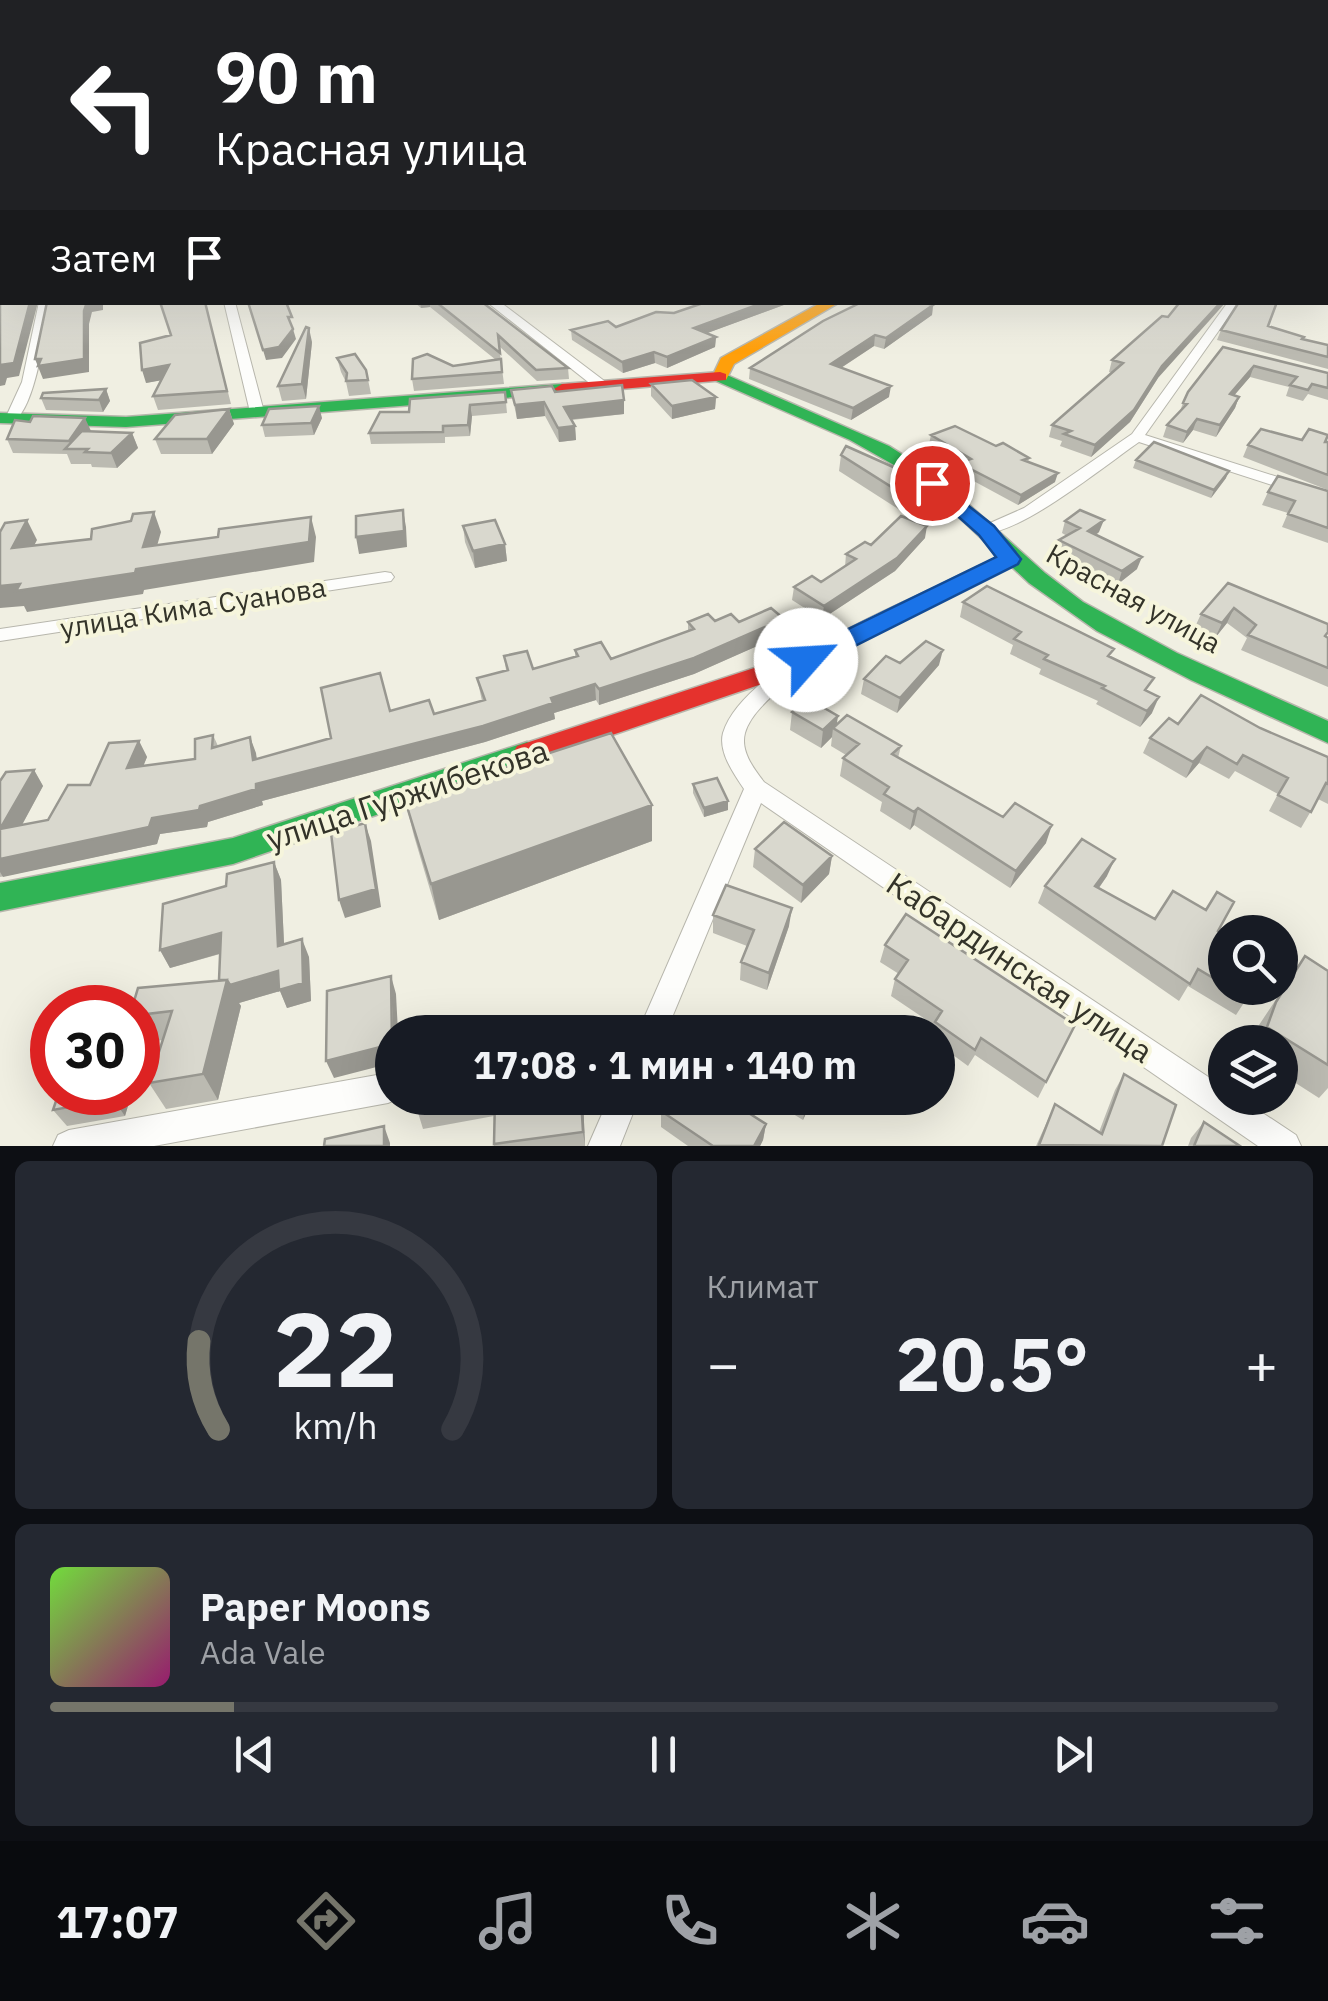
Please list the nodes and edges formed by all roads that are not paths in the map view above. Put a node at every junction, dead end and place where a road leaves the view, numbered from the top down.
1 (44, 305) edge
2 (230, 305) edge
3 (496, 305) edge
4 (828, 305) edge
5 (1232, 305) edge
6 (1202, 345) junction
7 (1220, 350) edge
8 (720, 377) junction
9 (602, 386) junction
10 (256, 412) junction
11 (6, 419) edge
12 (1137, 437) junction
13 (1328, 498) edge
14 (986, 530) junction
15 (1010, 559) junction
16 (385, 577) dead end
17 (0, 635) edge
18 (806, 660) junction
19 (1328, 733) edge
20 (756, 788) junction
21 (0, 897) edge
22 (659, 1015) edge
23 (375, 1090) edge
24 (617, 1115) edge
25 (70, 1146) edge
26 (604, 1146) edge
27 (1285, 1146) edge

1 - 11 street
2 - 10 street
3 - 9 street
4 - 8 street
5 - 6 street
6 - 7 street
6 - 12 street
8 - 9 street
8 - 14 street, Красная улица
9 - 10 street
10 - 11 street
12 - 13 street
12 - 14 street
14 - 15 street, Красная улица
15 - 18 street
15 - 19 street, Красная улица
16 - 17 street, улица Кима Суанова
18 - 20 street
18 - 21 street, улица Гуржибекова
20 - 22 street
20 - 27 street, Кабардинская улица
23 - 25 street
24 - 26 street

